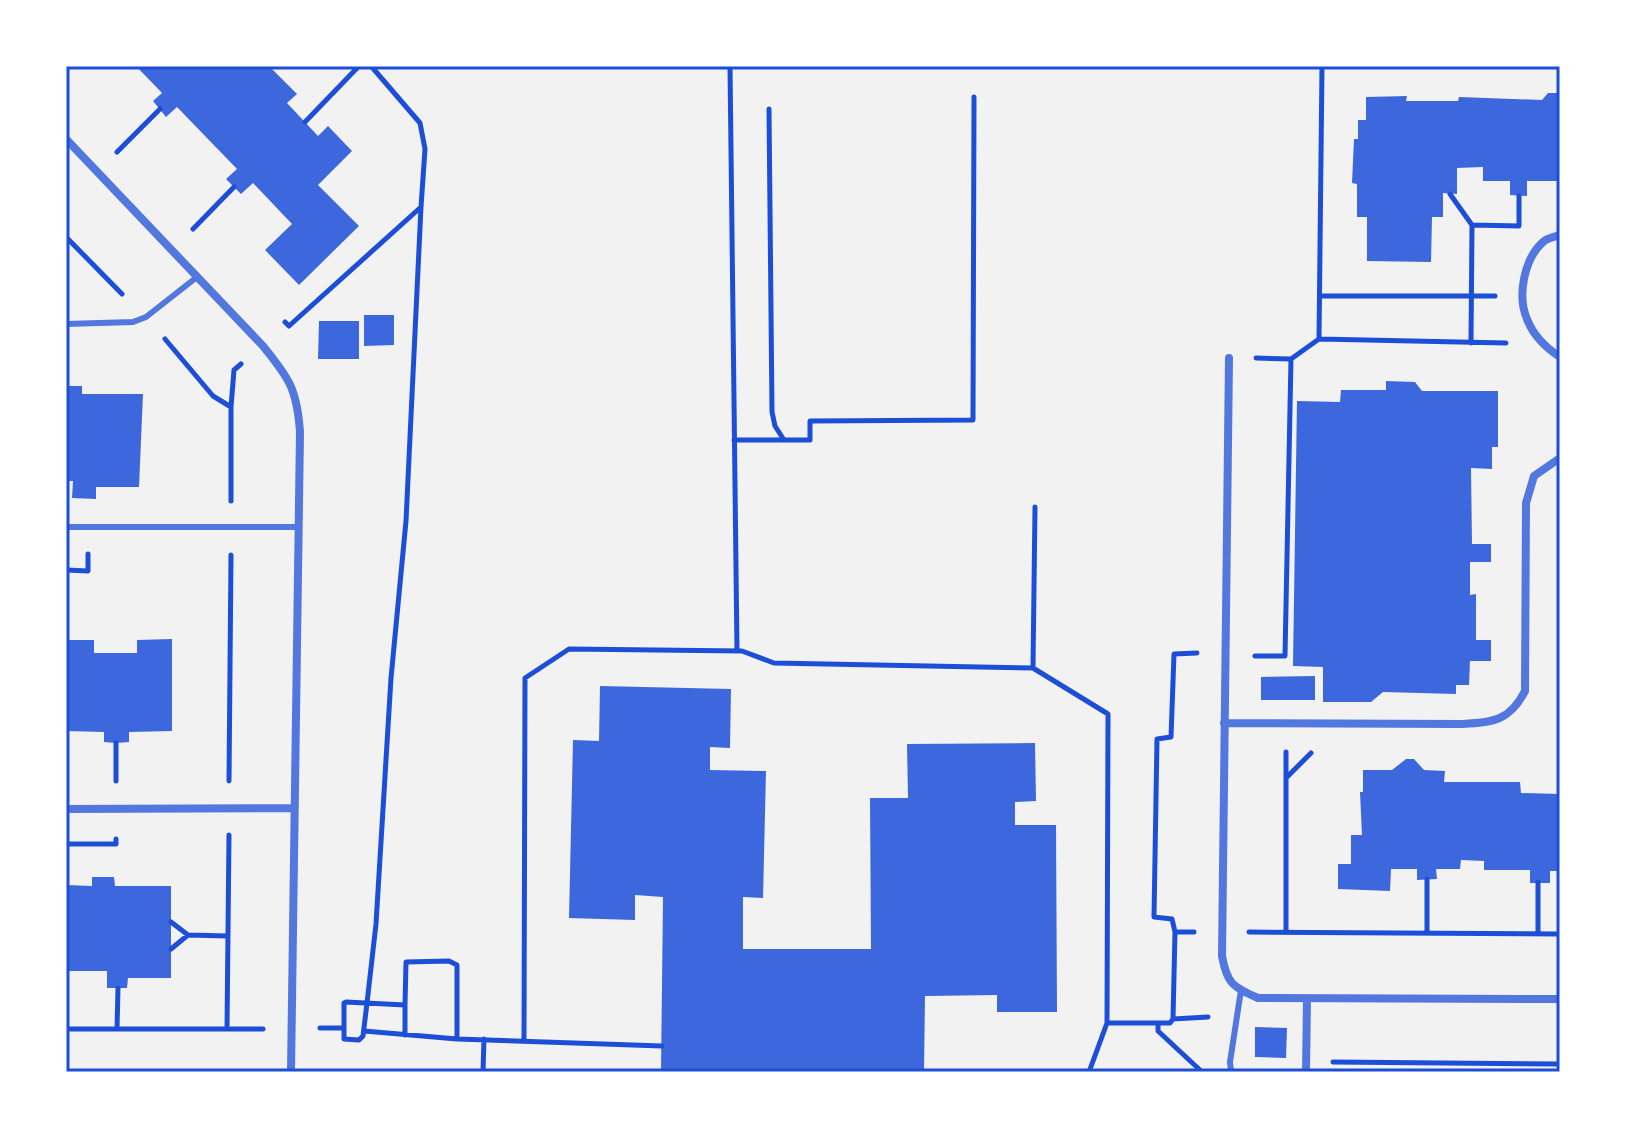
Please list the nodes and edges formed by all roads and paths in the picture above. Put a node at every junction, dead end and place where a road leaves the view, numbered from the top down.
1 (359, 66) edge
2 (371, 66) edge
3 (730, 66) edge
4 (974, 97) dead end
5 (160, 109) dead end
6 (769, 109) dead end
7 (305, 122) dead end
8 (66, 139) edge
9 (106, 143) dead end
10 (116, 153) junction
11 (126, 163) dead end
12 (234, 187) dead end
13 (1450, 194) dead end
14 (1519, 196) dead end
15 (421, 207) junction
16 (183, 220) dead end
17 (1472, 225) junction
18 (1519, 226) junction
19 (192, 230) junction
20 (1560, 235) edge
21 (66, 237) edge
22 (1545, 240) junction
23 (203, 241) dead end
24 (197, 277) junction
25 (1320, 296) dead end
26 (1471, 296) junction
27 (1522, 296) junction
28 (278, 315) dead end
29 (146, 317) junction
30 (66, 324) edge
31 (1319, 339) dead end
32 (1471, 343) junction
33 (1514, 344) dead end
34 (1560, 357) edge
35 (1229, 358) dead end
36 (734, 440) junction
37 (784, 440) junction
38 (1560, 458) edge
39 (1035, 507) dead end
40 (231, 526) junction
41 (66, 527) edge
42 (299, 527) junction
43 (66, 570) edge
44 (88, 571) dead end
45 (737, 651) junction
46 (1033, 668) junction
47 (1224, 723) junction
48 (1286, 723) junction
49 (293, 808) junction
50 (66, 809) edge
51 (229, 809) junction
52 (1427, 879) dead end
53 (1538, 882) dead end
54 (171, 922) dead end
55 (1199, 932) dead end
56 (1241, 932) dead end
57 (1286, 932) junction
58 (1427, 933) junction
59 (1538, 934) junction
60 (1560, 934) edge
61 (188, 935) junction
62 (228, 936) junction
63 (171, 949) dead end
64 (118, 988) dead end
65 (1241, 990) junction
66 (1307, 999) junction
67 (1560, 999) edge
68 (367, 1003) junction
69 (405, 1005) junction
70 (1107, 1023) junction
71 (1158, 1023) junction
72 (315, 1028) dead end
73 (343, 1028) junction
74 (66, 1029) edge
75 (117, 1029) junction
76 (227, 1029) junction
77 (272, 1029) dead end
78 (364, 1031) junction
79 (405, 1035) junction
80 (457, 1039) junction
81 (484, 1039) junction
82 (524, 1041) junction
83 (662, 1046) dead end
84 (1306, 1061) junction
85 (1560, 1064) edge
86 (291, 1072) edge
87 (483, 1072) edge
88 (1089, 1072) edge
89 (1202, 1072) edge
90 (1231, 1072) edge
91 (1306, 1072) edge

1 - 7 path
2 - 15 path
3 - 36 path
4 - 37 path
5 - 10 path
6 - 37 path
8 - 24 street
9 - 10 path
10 - 11 path
12 - 19 path
13 - 17 path
14 - 18 path
15 - 28 path
15 - 68 path
16 - 19 path
17 - 18 path
17 - 26 path
18 - 22 path
19 - 23 path
20 - 22 street
21 - 29 path
22 - 27 street
24 - 29 lane
24 - 42 street
25 - 26 path
26 - 27 path
26 - 32 path
27 - 34 street
29 - 30 lane
29 - 40 path
31 - 32 path
32 - 33 path
35 - 47 street
36 - 37 path
36 - 45 path
38 - 48 street
39 - 46 path
40 - 41 lane
40 - 42 lane
40 - 51 path
42 - 49 street
43 - 44 path
45 - 46 path
45 - 82 path
46 - 70 path
47 - 48 street
47 - 65 street
48 - 57 path
49 - 51 street
49 - 86 street
50 - 51 street
51 - 62 path
52 - 58 path
53 - 59 path
54 - 61 path
55 - 71 path
56 - 57 path
57 - 58 path
58 - 59 path
59 - 60 path
61 - 62 path
61 - 63 path
62 - 76 path
64 - 75 path
65 - 66 street
65 - 90 lane
66 - 67 street
66 - 84 street
68 - 69 path
68 - 73 path
68 - 78 path
69 - 79 path
69 - 80 path
70 - 71 path
70 - 88 path
71 - 89 path
72 - 73 path
73 - 78 path
74 - 75 path
75 - 76 path
76 - 77 path
78 - 79 path
79 - 80 path
80 - 81 path
81 - 82 path
81 - 87 path
82 - 83 path
84 - 85 path
84 - 91 street

